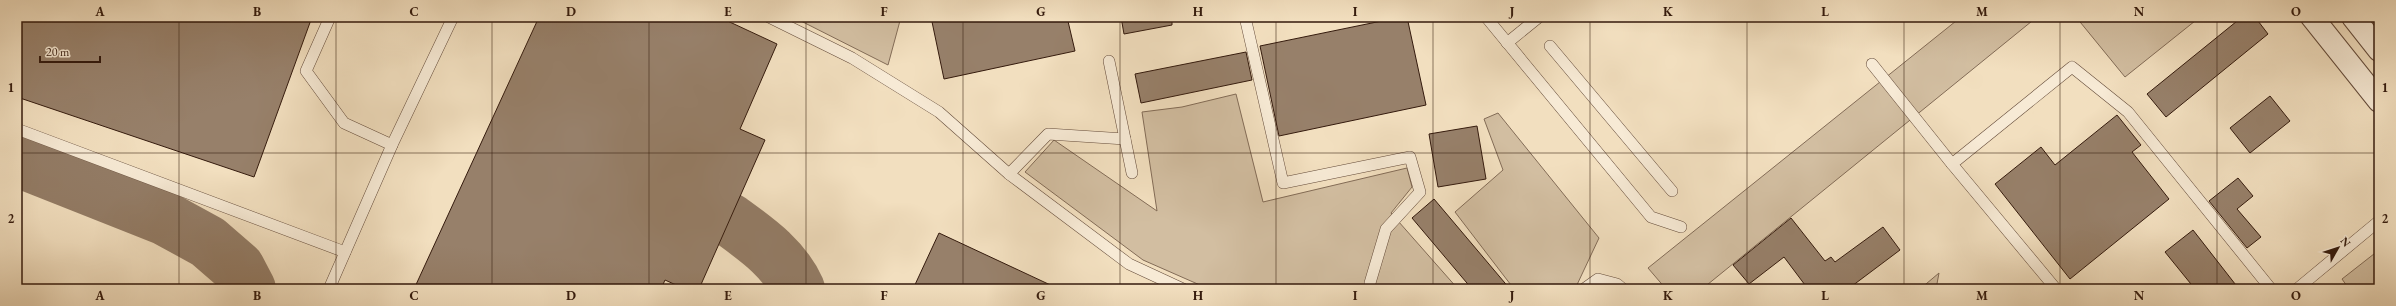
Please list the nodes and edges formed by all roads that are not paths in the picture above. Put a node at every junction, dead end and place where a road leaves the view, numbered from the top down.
1 (330, 17) edge
2 (454, 17) edge
3 (769, 17) edge
4 (1246, 17) edge
5 (1486, 17) edge
6 (1539, 17) edge
7 (2312, 17) edge
8 (2353, 17) edge
9 (1507, 43) junction
10 (1550, 46) dead end
11 (2379, 50) edge
12 (1109, 61) dead end
13 (1872, 64) dead end
14 (2379, 101) edge
15 (17, 129) edge
16 (1125, 139) junction
17 (392, 145) junction
18 (1952, 164) junction
19 (1132, 173) dead end
20 (1009, 174) junction
21 (1672, 191) dead end
22 (2379, 221) edge
23 (1681, 227) dead end
24 (345, 252) junction
25 (1370, 283) dead end
26 (329, 289) edge
27 (1183, 289) edge
28 (1584, 289) edge
29 (1623, 289) edge
30 (2056, 289) edge
31 (2271, 289) edge
32 (2297, 289) edge

1 - 17 lane
2 - 17 lane
3 - 20 lane
4 - 25 lane
5 - 9 lane
6 - 9 lane
7 - 14 street
8 - 11 street
9 - 23 lane
10 - 21 lane
12 - 16 lane
13 - 18 lane
15 - 24 lane
16 - 19 lane
16 - 20 lane
17 - 24 lane
18 - 30 lane
18 - 31 lane
20 - 27 lane
22 - 32 lane
24 - 26 lane
28 - 29 lane

